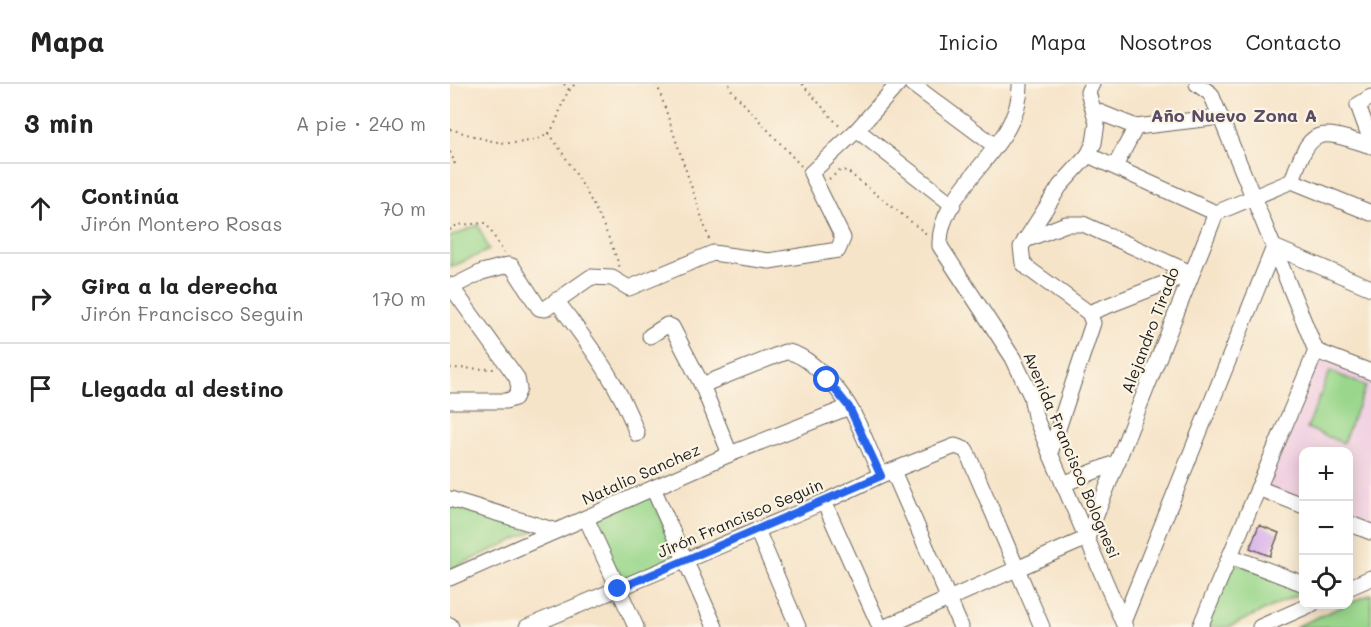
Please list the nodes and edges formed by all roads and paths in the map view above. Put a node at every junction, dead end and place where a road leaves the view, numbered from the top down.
1 (564, 84) edge
2 (575, 84) edge
3 (657, 84) edge
4 (729, 84) edge
5 (801, 84) edge
6 (898, 84) edge
7 (912, 84) edge
8 (1020, 84) edge
9 (1092, 84) edge
10 (1197, 84) edge
11 (569, 90) junction
12 (1371, 97) edge
13 (1094, 110) junction
14 (1221, 117) junction
15 (1136, 127) junction
16 (450, 129) edge
17 (549, 133) junction
18 (853, 133) junction
19 (1371, 141) edge
20 (995, 146) junction
21 (1371, 146) edge
22 (450, 152) edge
23 (1088, 155) junction
24 (450, 164) edge
25 (1115, 166) junction
26 (1292, 181) junction
27 (815, 184) junction
28 (1254, 197) junction
29 (953, 205) junction
30 (1216, 213) junction
31 (1371, 213) edge
32 (450, 230) edge
33 (1025, 240) junction
34 (940, 246) junction
35 (1274, 248) junction
36 (713, 253) junction
37 (512, 266) junction
38 (1191, 273) junction
39 (617, 280) junction
40 (451, 286) edge
41 (1371, 288) edge
42 (556, 300) junction
43 (1089, 313) junction
44 (650, 336) dead end
45 (1316, 351) junction
46 (450, 368) edge
47 (511, 369) junction
48 (1371, 372) edge
49 (702, 385) junction
50 (450, 401) edge
51 (849, 407) junction
52 (637, 434) dead end
53 (1050, 453) junction
54 (730, 454) junction
55 (1118, 462) junction
56 (887, 473) junction
57 (1063, 484) junction
58 (653, 488) junction
59 (1258, 488) junction
60 (450, 499) edge
61 (824, 502) junction
62 (1299, 504) edge
63 (586, 518) junction
64 (1353, 525) edge
65 (757, 530) junction
66 (556, 531) junction
67 (1371, 532) edge
68 (1087, 538) junction
69 (1230, 556) junction
70 (686, 560) junction
71 (1017, 569) junction
72 (450, 578) edge
73 (1371, 578) edge
74 (1299, 582) edge
75 (1353, 586) edge
76 (618, 589) junction
77 (948, 600) junction
78 (1300, 609) edge
79 (546, 623) edge
80 (1124, 625) edge
81 (527, 627) edge
82 (636, 627) edge
83 (715, 627) edge
84 (798, 627) edge
85 (880, 627) edge
86 (885, 627) edge
87 (961, 627) edge
88 (1042, 627) edge
89 (1200, 627) edge
90 (1260, 627) edge

1 - 11 path
2 - 11 path
3 - 36 path
4 - 27 path
5 - 18 path
6 - 18 street
7 - 20 street
8 - 20 street
9 - 13 street
10 - 14 street
11 - 17 path
12 - 19 street
13 - 15 street
13 - 23 street
14 - 15 street
14 - 28 street
15 - 25 street
16 - 17 path
17 - 39 path
18 - 27 street
18 - 29 street
20 - 29 street
21 - 26 street
22 - 24 path
23 - 25 street
23 - 33 street
25 - 30 street
26 - 28 street
26 - 31 street
27 - 34 path
27 - 36 street
28 - 30 street
28 - 35 street
29 - 34 street
30 - 38 street, Alejandro Tirado
32 - 37 path
33 - 38 street
33 - 43 street
34 - 53 street, Avenida Francisco Bolognesi
35 - 41 street
35 - 45 street
35 - 80 street
36 - 39 street
37 - 40 street
37 - 42 street
38 - 43 street
38 - 55 street, Alejandro Tirado
39 - 42 street
40 - 47 street
42 - 52 street
43 - 53 street
44 - 49 street
45 - 48 street
45 - 59 street
46 - 47 path
47 - 50 street
49 - 51 street
49 - 54 street
51 - 54 street, Natalio Sanchez
51 - 56 street
53 - 57 street, Avenida Francisco Bolognesi
54 - 58 street, Natalio Sanchez
55 - 57 street
55 - 68 street, Alejandro Tirado
56 - 61 street, Jirón Francisco Seguin
56 - 71 street, Jirón Francisco Seguin
56 - 77 street
57 - 68 street, Avenida Francisco Bolognesi
58 - 63 street, Natalio Sanchez
58 - 70 street
59 - 62 street
59 - 69 street
60 - 66 street
61 - 65 street, Jirón Francisco Seguin
61 - 85 street
63 - 66 street, Natalio Sanchez
63 - 76 street
64 - 67 street
65 - 70 street, Jirón Francisco Seguin
65 - 84 street
66 - 72 street, Natalio Sanchez
68 - 71 street
68 - 80 street, Avenida Francisco Bolognesi
69 - 74 street
69 - 89 street
70 - 76 street, Jirón Francisco Seguin
70 - 83 street
71 - 77 street
71 - 88 street
73 - 75 street
76 - 79 street, Jirón Francisco Seguin
76 - 82 street
77 - 86 street
77 - 87 street
78 - 90 street
79 - 81 street, Jirón Francisco Seguin

